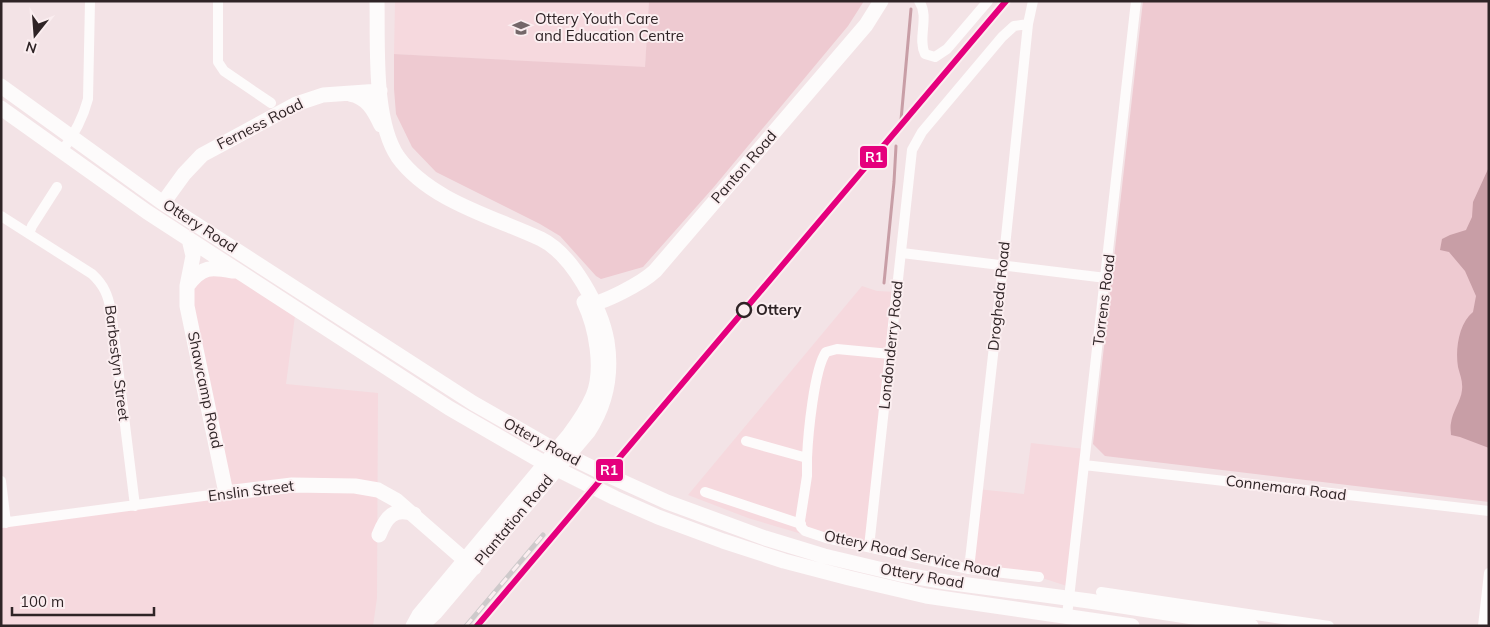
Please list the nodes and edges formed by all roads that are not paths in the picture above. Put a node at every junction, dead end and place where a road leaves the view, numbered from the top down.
1 (90, 1) edge
2 (218, 1) edge
3 (377, 1) edge
4 (881, 1) edge
5 (919, 1) edge
6 (988, 1) edge
7 (1033, 1) edge
8 (1136, 1) edge
9 (1028, 24) junction
10 (1, 86) edge
11 (380, 91) junction
12 (346, 93) junction
13 (271, 103) dead end
14 (1, 108) edge
15 (387, 135) junction
16 (73, 137) junction
17 (62, 151) junction
18 (57, 186) dead end
19 (164, 203) junction
20 (1, 216) edge
21 (525, 233) junction
22 (29, 234) junction
23 (189, 239) junction
24 (902, 253) junction
25 (1003, 266) junction
26 (238, 272) junction
27 (579, 277) junction
28 (1106, 278) junction
29 (187, 286) junction
30 (618, 293) junction
31 (590, 305) junction
32 (890, 354) junction
33 (746, 441) dead end
34 (807, 458) junction
35 (1084, 465) junction
36 (1, 481) edge
37 (705, 492) dead end
38 (226, 493) junction
39 (134, 506) junction
40 (1489, 511) edge
41 (414, 514) junction
42 (4, 523) edge
43 (801, 524) junction
44 (378, 535) dead end
45 (869, 547) junction
46 (470, 564) junction
47 (969, 569) junction
48 (1489, 573) edge
49 (1039, 577) dead end
50 (1101, 592) dead end
51 (1069, 598) junction
52 (1067, 616) junction
53 (413, 626) edge
54 (421, 626) edge
55 (1132, 626) edge
56 (1252, 626) edge
57 (1329, 626) edge
58 (1483, 626) edge

1 - 16 street
2 - 13 street
3 - 11 main road, Plantation Road
4 - 30 main road, Panton Road
5 - 6 street
7 - 9 street, Drogheda Road
8 - 28 street, Torrens Road
9 - 24 street, Londonderry Road
9 - 25 street, Drogheda Road
10 - 16 main road, Ottery Road
11 - 12 main road, Ferness Road
11 - 15 main road, Plantation Road
12 - 15 main road
12 - 19 main road, Ferness Road
14 - 17 main road, Ottery Road
15 - 21 main road, Plantation Road
16 - 17 street
16 - 19 main road, Ottery Road
17 - 23 main road, Ottery Road
18 - 22 street
19 - 51 main road, Ottery Road
20 - 22 street, Barbestyn Street
21 - 27 main road, Plantation Road
21 - 31 main road, Plantation Road
22 - 39 street, Barbestyn Street
23 - 26 main road, Ottery Road
23 - 29 main road, Shawcamp Road
24 - 25 street
24 - 32 street, Londonderry Road
25 - 28 street
25 - 47 street, Drogheda Road
26 - 29 main road
26 - 52 main road, Ottery Road
27 - 30 main road
27 - 31 main road, Plantation Road
28 - 35 street, Torrens Road
29 - 38 main road, Shawcamp Road
30 - 31 main road, Panton Road
31 - 46 main road, Plantation Road
32 - 34 street
32 - 45 street, Londonderry Road
33 - 34 street
34 - 43 street
35 - 40 street, Connemara Road
35 - 51 street, Torrens Road
36 - 42 street
37 - 43 street, Ottery Road Service Road
38 - 39 street, Enslin Street
38 - 41 main road, Enslin Street
39 - 42 street, Enslin Street
41 - 44 main road
41 - 46 main road, Enslin Street
43 - 45 street, Ottery Road Service Road
45 - 47 street, Ottery Road Service Road
46 - 53 main road, Plantation Road
46 - 54 main road, Plantation Road
47 - 49 street, Ottery Road Service Road
48 - 58 street
50 - 57 street
51 - 52 street, Torrens Road
51 - 56 main road, Ottery Road
52 - 55 main road, Ottery Road

